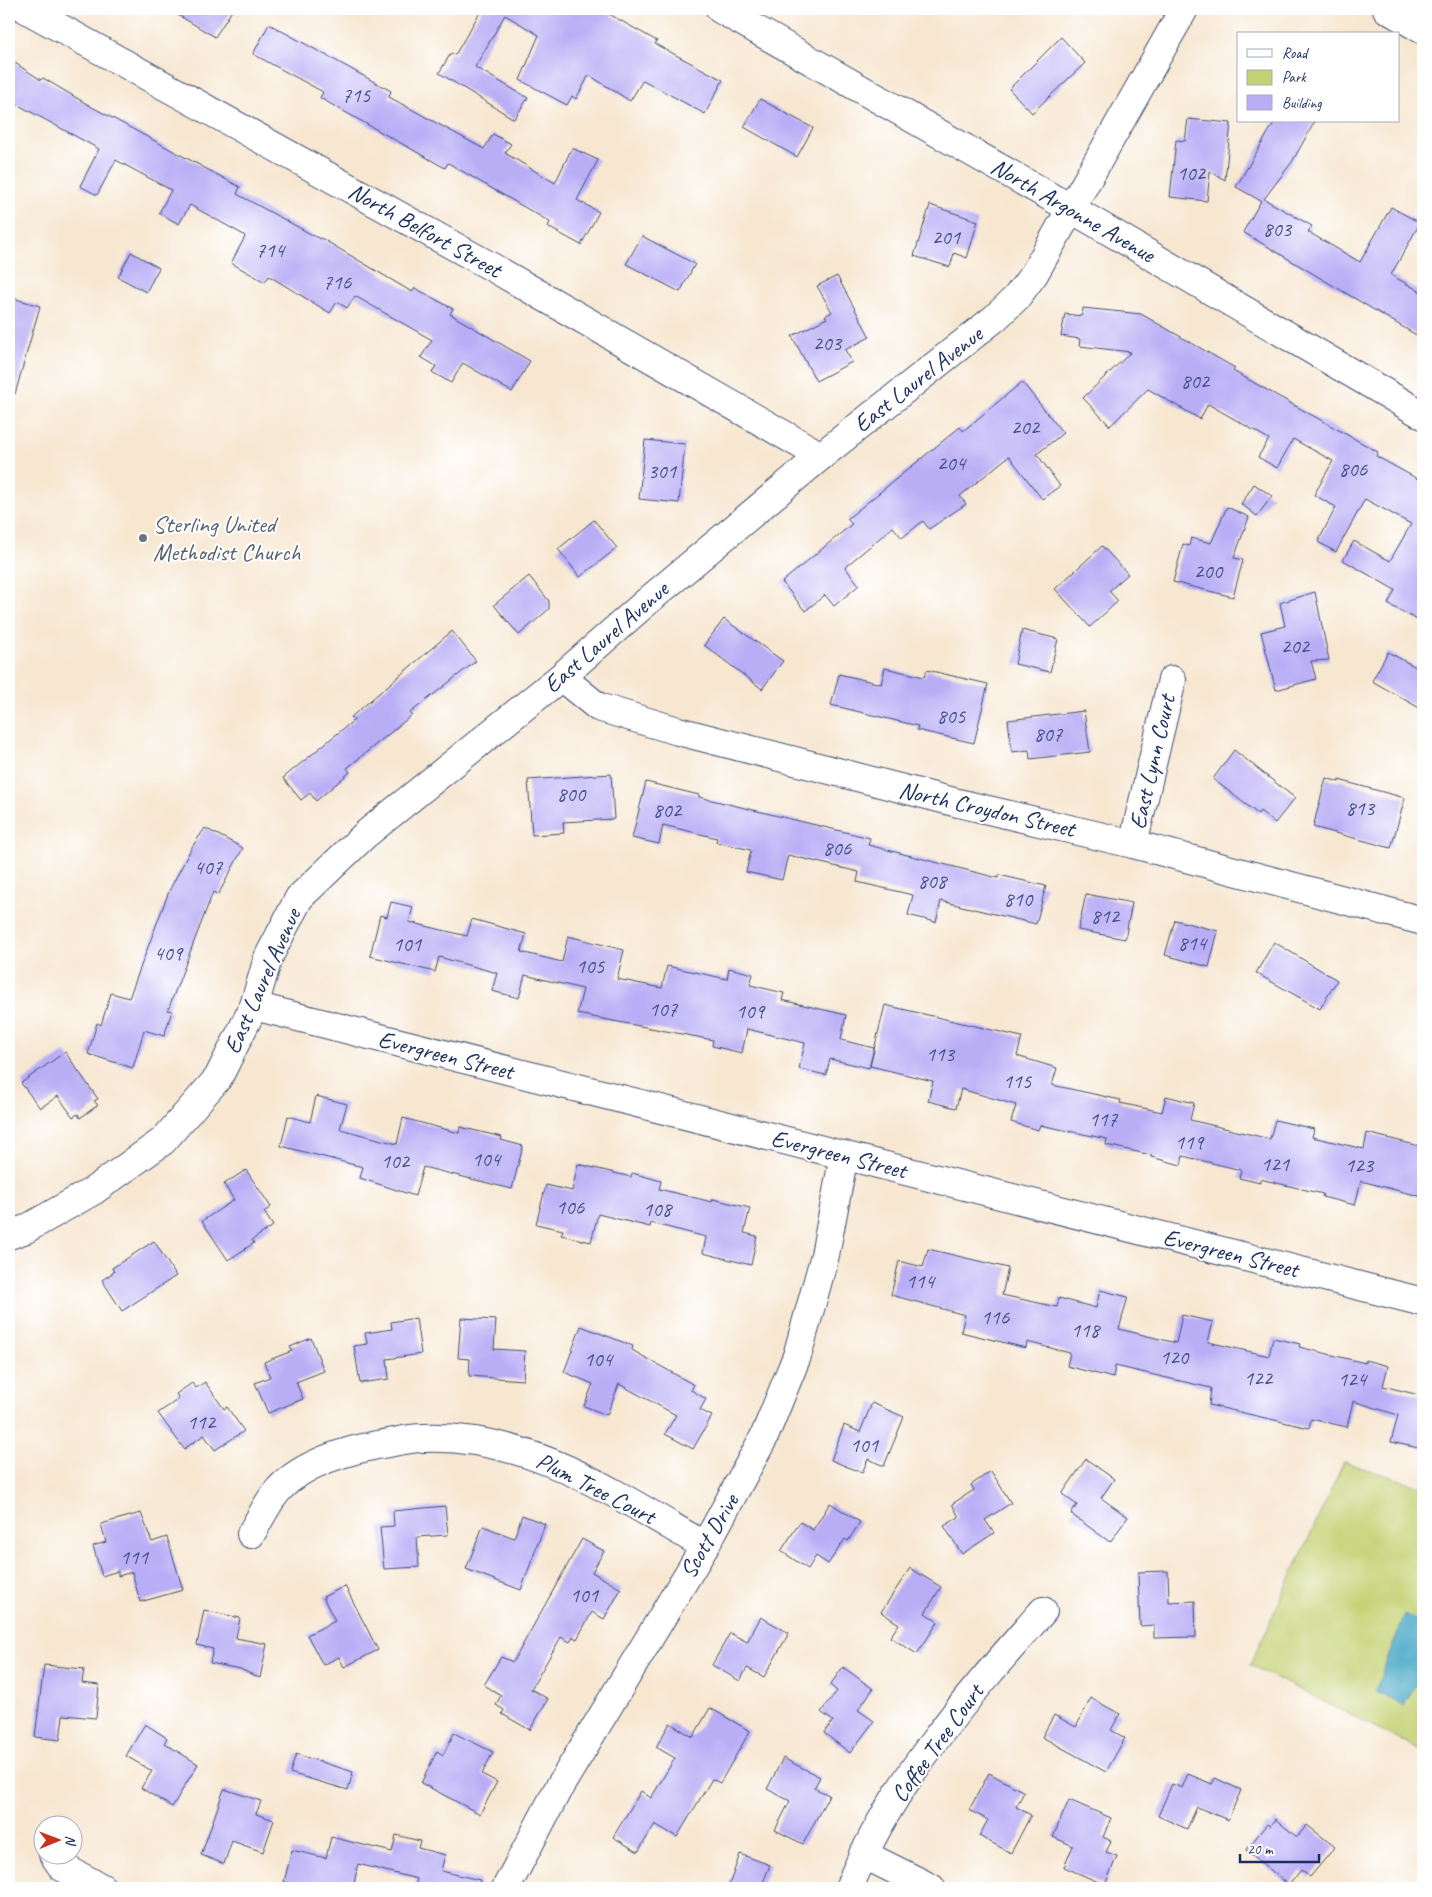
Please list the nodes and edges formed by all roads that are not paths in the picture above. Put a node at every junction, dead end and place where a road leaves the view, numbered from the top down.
1 (26, 9) edge
2 (720, 9) edge
3 (1184, 9) edge
4 (1387, 9) edge
5 (1423, 30) edge
6 (1070, 208) junction
7 (1423, 415) edge
8 (821, 456) junction
9 (561, 677) junction
10 (1172, 680) dead end
11 (1133, 844) junction
12 (1423, 921) edge
13 (254, 1006) junction
14 (844, 1155) junction
15 (9, 1235) edge
16 (1423, 1302) edge
17 (251, 1534) dead end
18 (705, 1546) junction
19 (1043, 1611) dead end
20 (863, 1854) junction
21 (60, 1864) edge
22 (102, 1888) edge
23 (506, 1888) edge
24 (849, 1888) edge
25 (931, 1888) edge

1 - 8 street, North Belfort Street
2 - 6 street, North Argonne Avenue
3 - 6 street, East Laurel Avenue
4 - 5 street
6 - 7 street, North Argonne Avenue
6 - 8 street, East Laurel Avenue
8 - 9 street, East Laurel Avenue
9 - 11 street, North Croydon Street
9 - 13 street, East Laurel Avenue
10 - 11 street, East Lynn Court
11 - 12 street, North Croydon Street
13 - 14 street, Evergreen Street
13 - 15 street, East Laurel Avenue
14 - 16 street, Evergreen Street
14 - 18 street, Scott Drive
17 - 18 street, Plum Tree Court
18 - 23 street, Scott Drive
19 - 20 street, Coffee Tree Court
20 - 24 street, Coffee Tree Court
20 - 25 street
21 - 22 street

